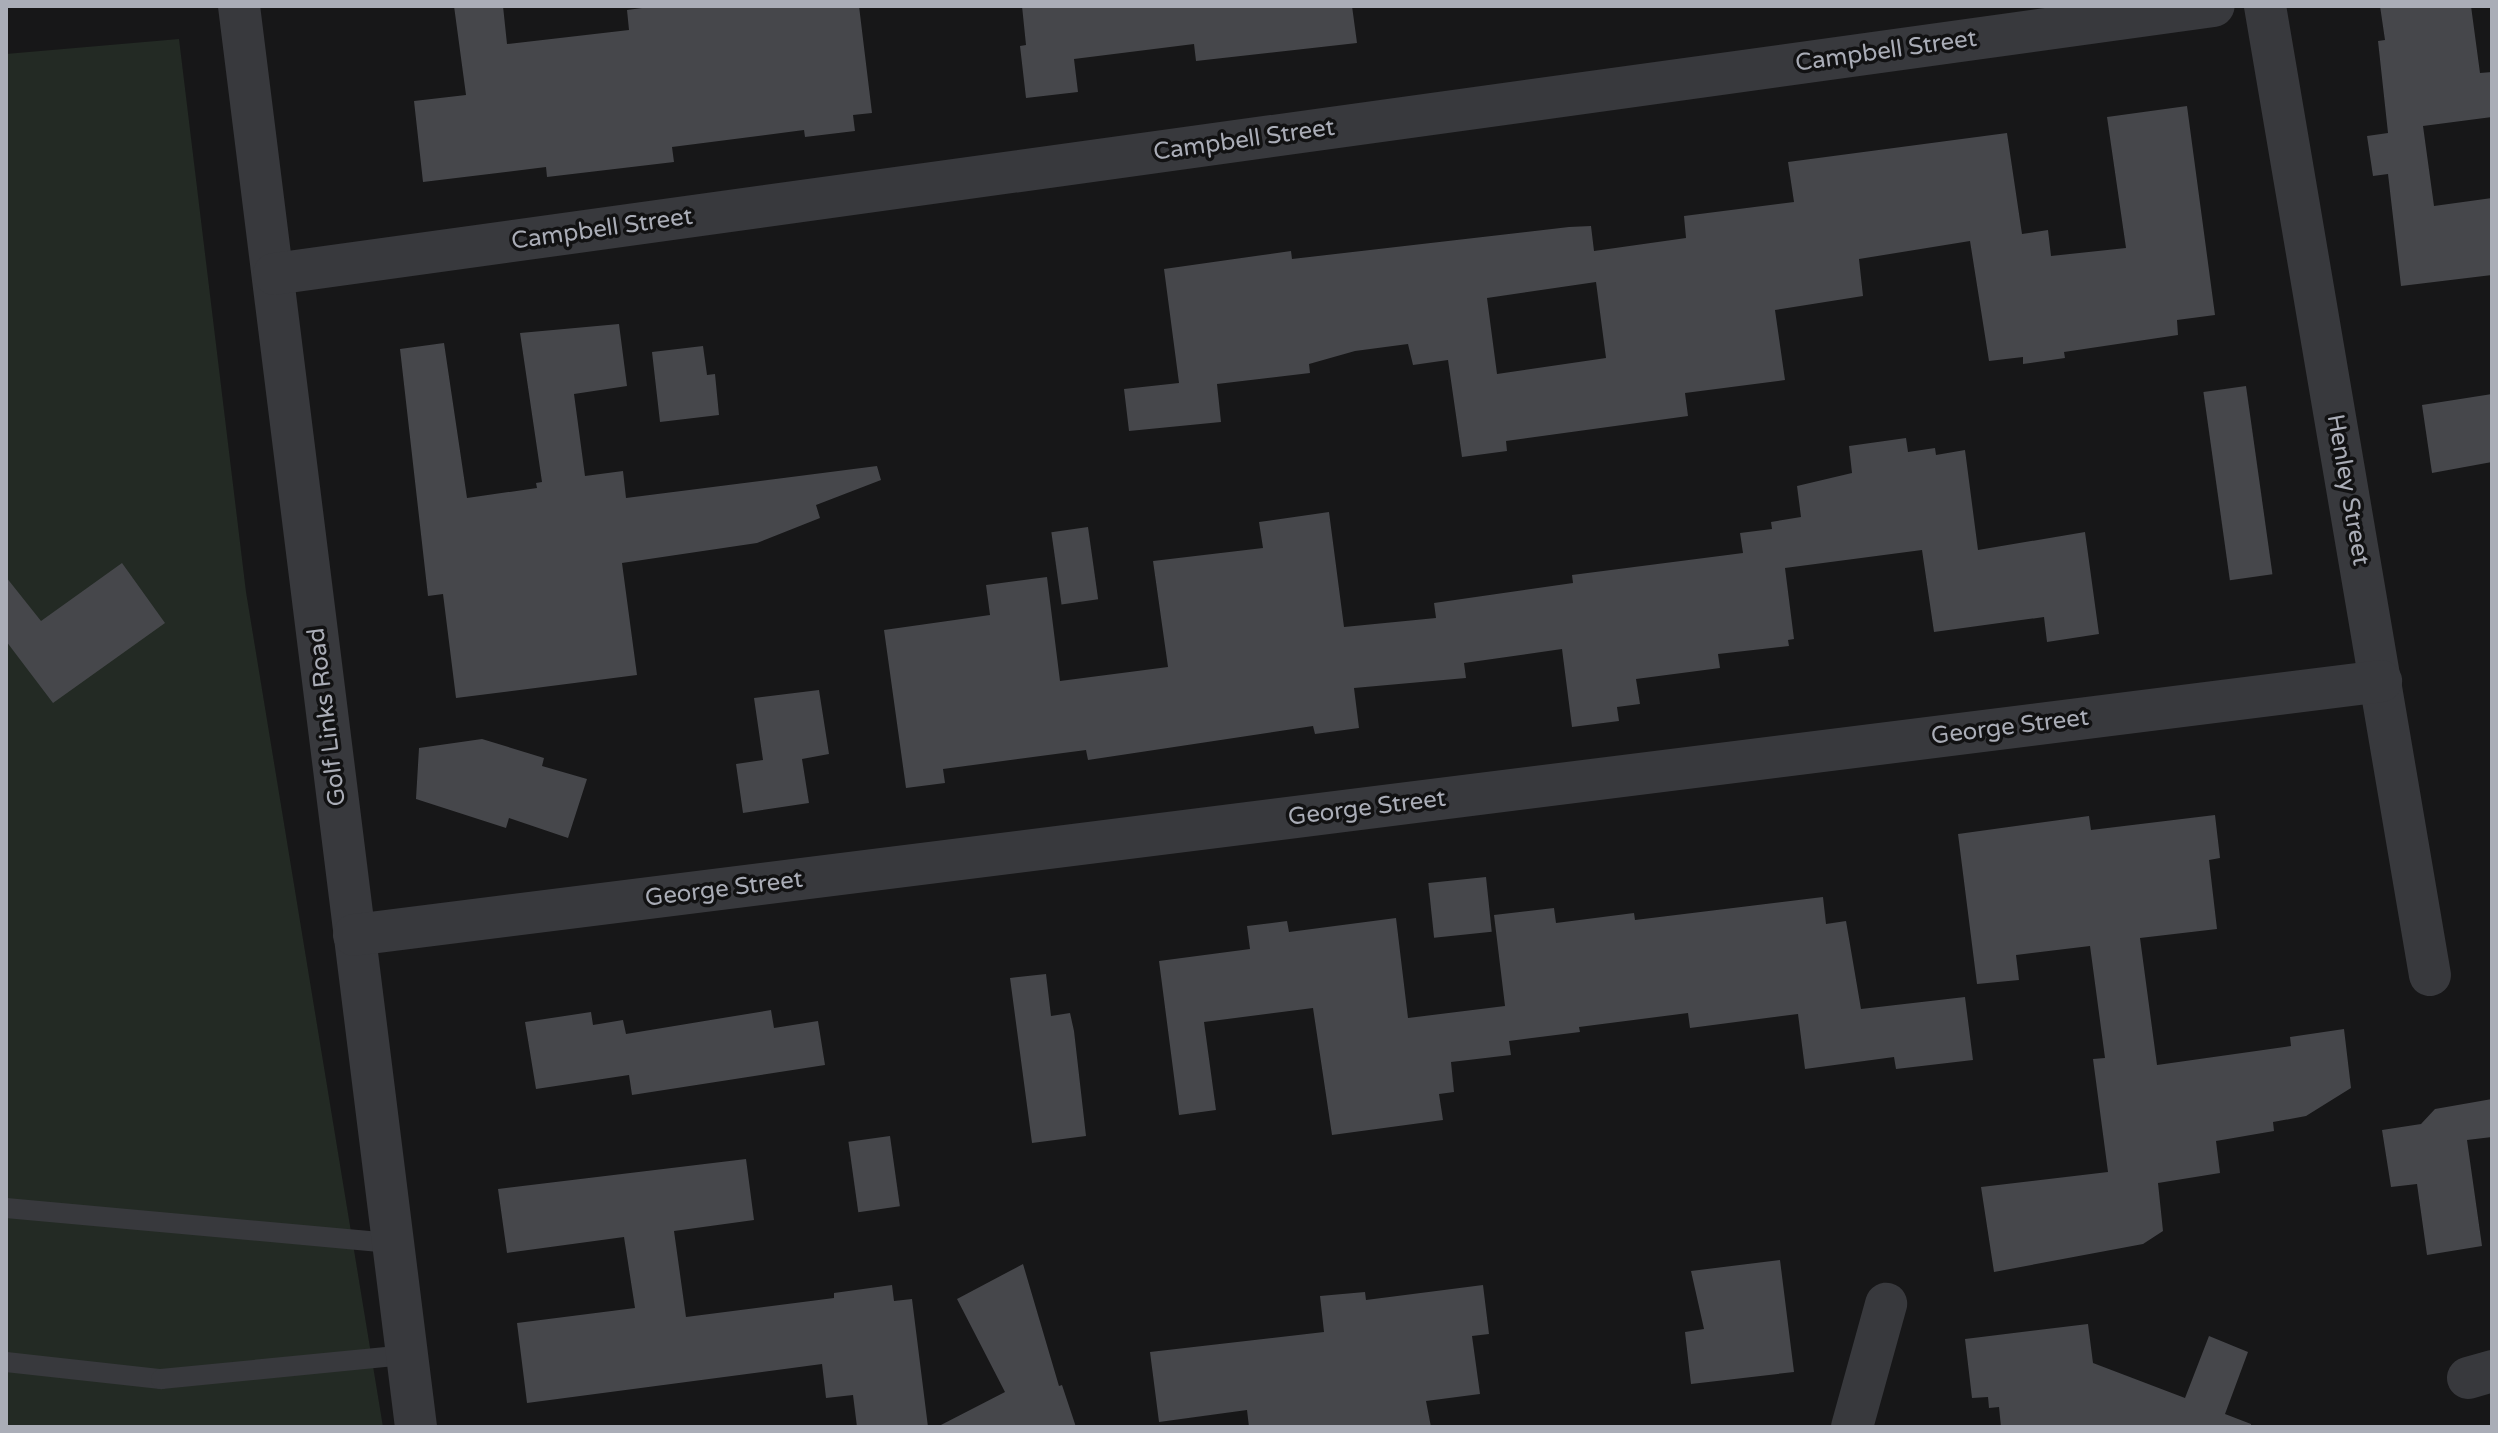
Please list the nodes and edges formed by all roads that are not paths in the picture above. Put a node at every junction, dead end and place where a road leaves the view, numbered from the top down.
1 (239, 6) edge
2 (2214, 6) edge
3 (2265, 6) edge
4 (274, 274) junction
5 (2381, 681) junction
6 (354, 935) junction
7 (2430, 975) dead end
8 (6, 1208) edge
9 (393, 1243) junction
10 (1886, 1304) dead end
11 (407, 1355) junction
12 (6, 1362) edge
13 (416, 1427) edge
14 (1852, 1427) edge

1 - 4 street, Golf Links Road
2 - 4 street, Campbell Street
3 - 5 street, Henley Street
4 - 6 street, Golf Links Road
5 - 6 street, George Street
5 - 7 street, Henley Street
6 - 9 street, Golf Links Road
8 - 9 lane
9 - 11 street, Golf Links Road
10 - 14 street
11 - 12 lane
11 - 13 street, Golf Links Road

